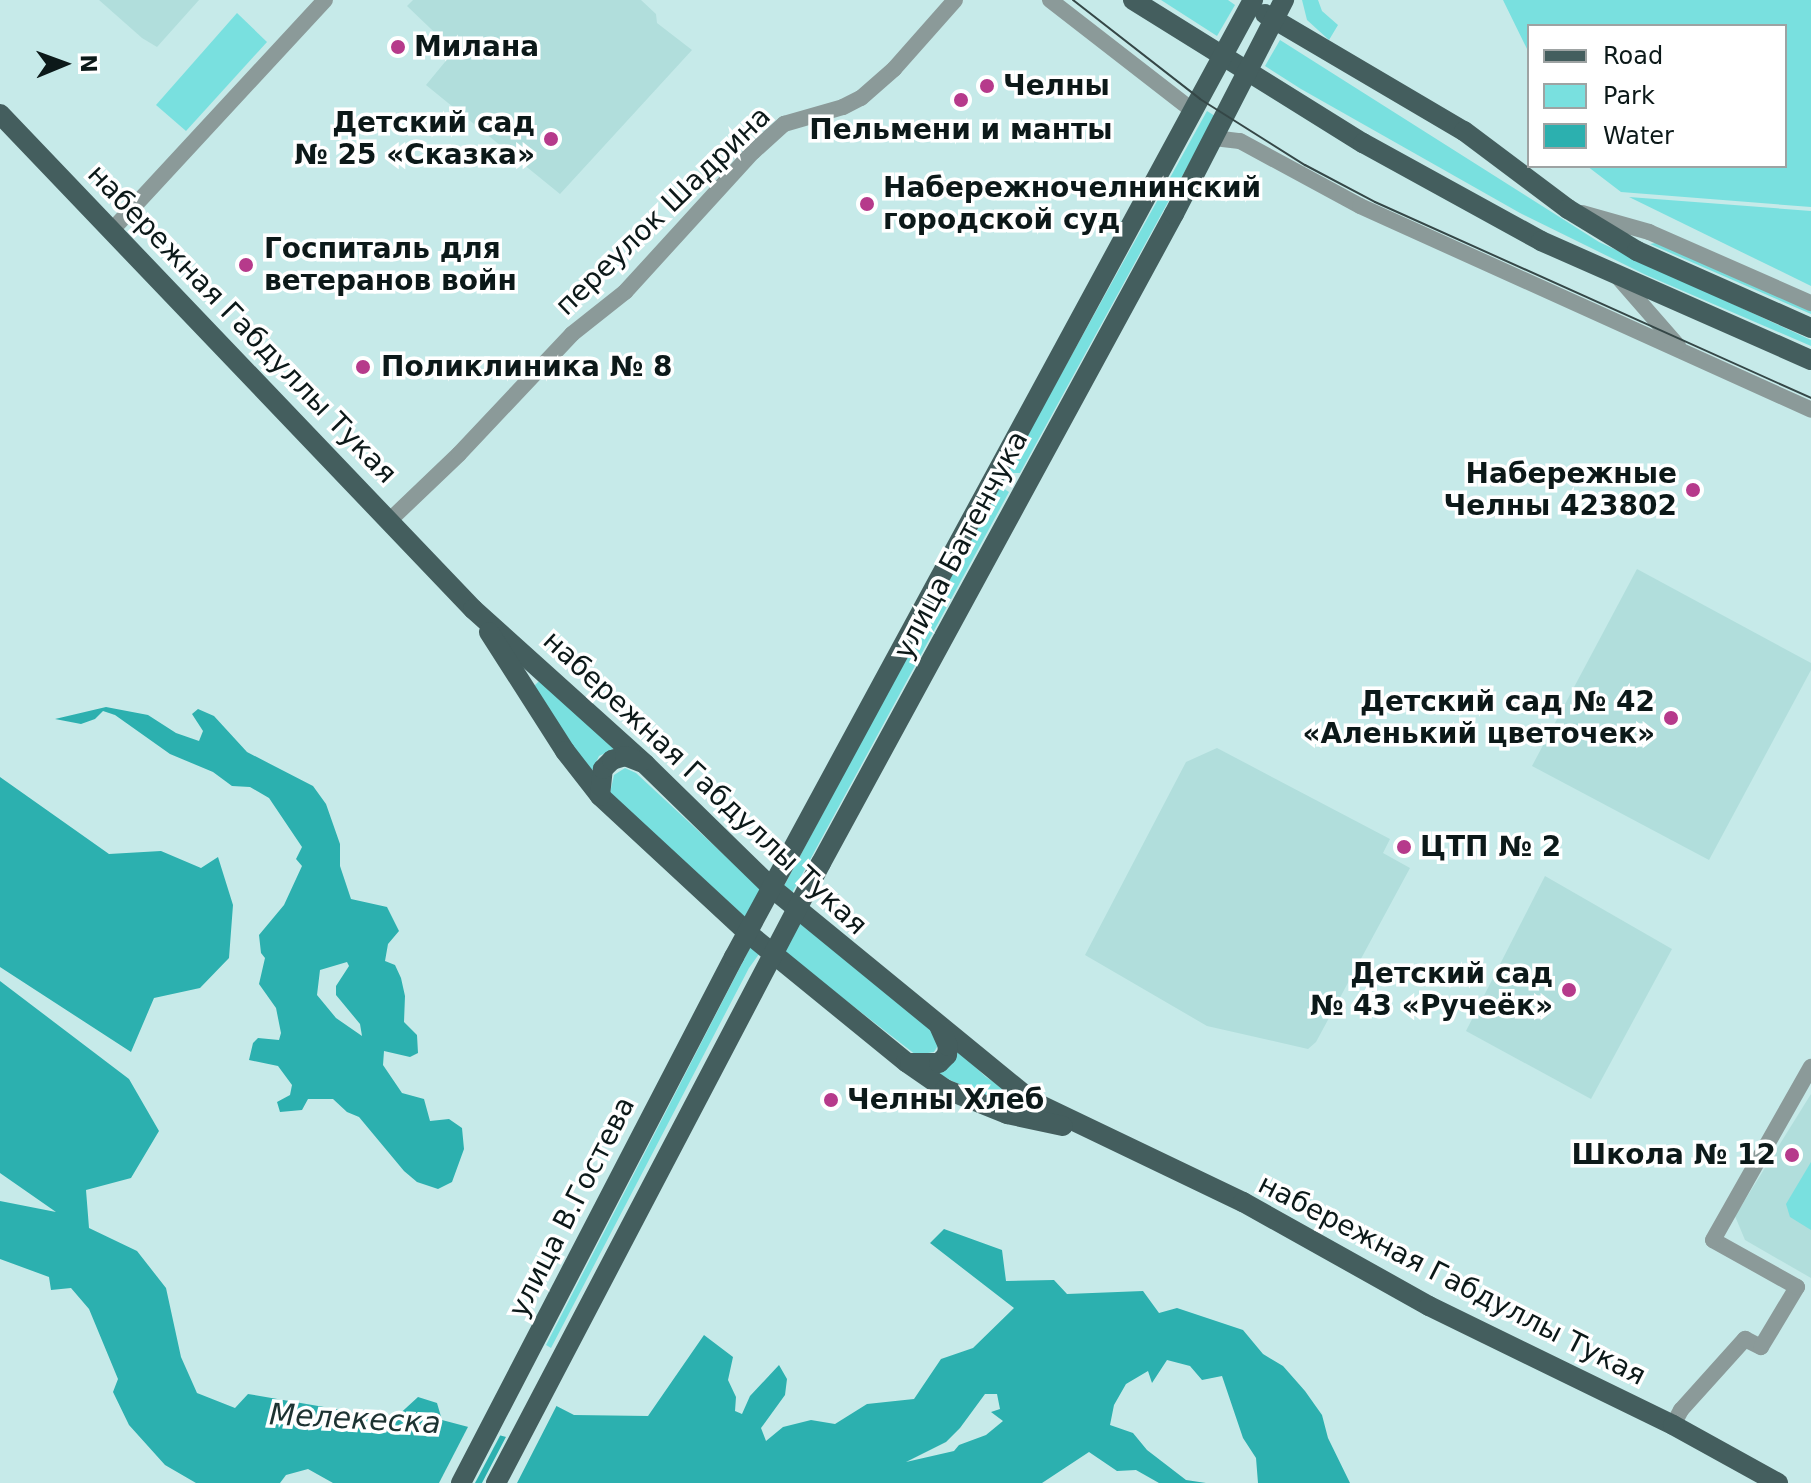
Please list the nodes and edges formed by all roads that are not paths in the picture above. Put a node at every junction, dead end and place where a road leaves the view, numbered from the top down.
1 (325, 0) edge
2 (955, 0) edge
3 (1050, 0) edge
4 (1133, 0) edge
5 (1284, 0) edge
6 (1249, 2) edge
7 (1274, 19) junction
8 (1222, 53) junction
9 (1247, 71) junction
10 (1193, 111) junction
11 (0, 114) edge
12 (1214, 138) junction
13 (1568, 209) junction
14 (113, 229) junction
15 (1613, 272) junction
16 (1811, 303) edge
17 (1811, 328) edge
18 (1687, 354) junction
19 (1811, 360) edge
20 (1811, 410) edge
21 (1002, 461) junction
22 (1028, 479) junction
23 (390, 520) junction
24 (473, 609) junction
25 (645, 764) junction
26 (600, 796) junction
27 (772, 888) junction
28 (798, 910) junction
29 (749, 934) junction
30 (775, 955) junction
31 (734, 957) joint
32 (940, 1028) junction
33 (906, 1062) junction
34 (1811, 1067) edge
35 (687, 1117) joint
36 (1097, 1133) junction
37 (1673, 1425) junction
38 (461, 1483) edge
39 (496, 1483) edge
40 (1778, 1483) edge

1 - 14 street
2 - 23 street, переулок Шадрина
3 - 10 street
4 - 8 main road
5 - 7 main road, улица Батенчука
6 - 7 main road
6 - 8 main road, улица Батенчука
7 - 9 main road, улица Батенчука
7 - 13 main road
8 - 9 main road
8 - 10 main road, улица Батенчука
9 - 12 main road, улица Батенчука
9 - 15 main road
10 - 21 main road, улица Батенчука
11 - 14 main road, набережная Габдуллы Тукая
12 - 18 street
12 - 22 main road, улица Батенчука
13 - 16 street
13 - 17 main road
14 - 23 main road, набережная Габдуллы Тукая
15 - 18 street
15 - 19 main road
18 - 20 street
21 - 22 main road
21 - 27 main road, улица Батенчука
22 - 28 main road, улица Батенчука
23 - 24 main road, набережная Габдуллы Тукая
24 - 25 main road, набережная Габдуллы Тукая
24 - 26 main road, набережная Габдуллы Тукая
25 - 26 main road
25 - 27 main road, набережная Габдуллы Тукая
26 - 29 main road, набережная Габдуллы Тукая
27 - 28 main road, набережная Габдуллы Тукая
27 - 29 main road, улица Батенчука
28 - 30 main road, улица Батенчука
28 - 32 main road, набережная Габдуллы Тукая
29 - 30 main road, набережная Габдуллы Тукая
29 - 31 main road, улица Батенчука
30 - 33 main road, набережная Габдуллы Тукая
30 - 35 main road, улица Батенчука
31 - 38 main road, улица В.Гостева
32 - 33 main road
32 - 36 main road, набережная Габдуллы Тукая
33 - 36 main road, набережная Габдуллы Тукая
34 - 37 street
35 - 39 main road, улица В.Гостева
36 - 37 main road, набережная Габдуллы Тукая
37 - 40 main road, набережная Габдуллы Тукая

